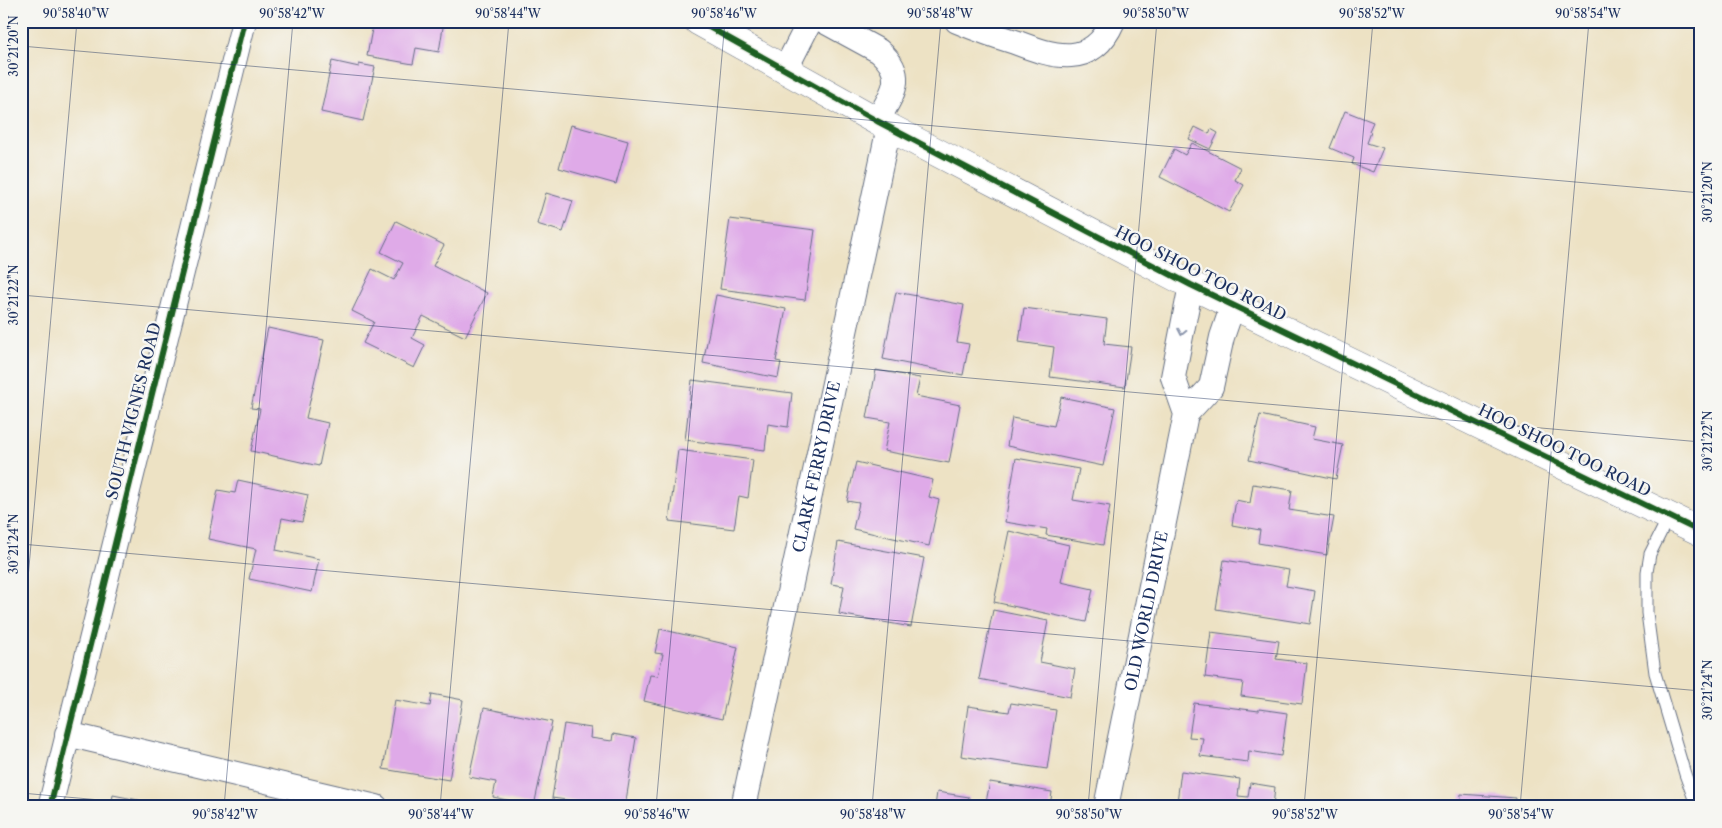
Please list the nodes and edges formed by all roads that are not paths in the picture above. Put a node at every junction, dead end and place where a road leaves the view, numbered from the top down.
1 (244, 21) edge
2 (698, 21) edge
3 (810, 21) edge
4 (824, 21) edge
5 (956, 21) edge
6 (1113, 21) edge
7 (785, 70) junction
8 (883, 124) junction
9 (1191, 284) junction
10 (1233, 305) junction
11 (1186, 414) junction
12 (1669, 516) junction
13 (1701, 532) edge
14 (67, 734) junction
15 (50, 807) edge
16 (376, 807) edge
17 (743, 807) edge
18 (1106, 807) edge
19 (1697, 807) edge

1 - 14 street, SOUTH VIGNES ROAD
2 - 7 street, HOO SHOO TOO ROAD
3 - 7 street
4 - 8 street, CLARK FERRY DRIVE
5 - 6 street
7 - 8 street, HOO SHOO TOO ROAD
8 - 9 street, HOO SHOO TOO ROAD
8 - 17 street, CLARK FERRY DRIVE
9 - 10 street, HOO SHOO TOO ROAD
9 -> 11 street, OLD WORLD DRIVE
10 - 11 street
10 - 12 street, HOO SHOO TOO ROAD
11 - 18 street, OLD WORLD DRIVE
12 - 13 street, HOO SHOO TOO ROAD
12 - 19 lane
14 - 15 street, SOUTH VIGNES ROAD
14 - 16 street

